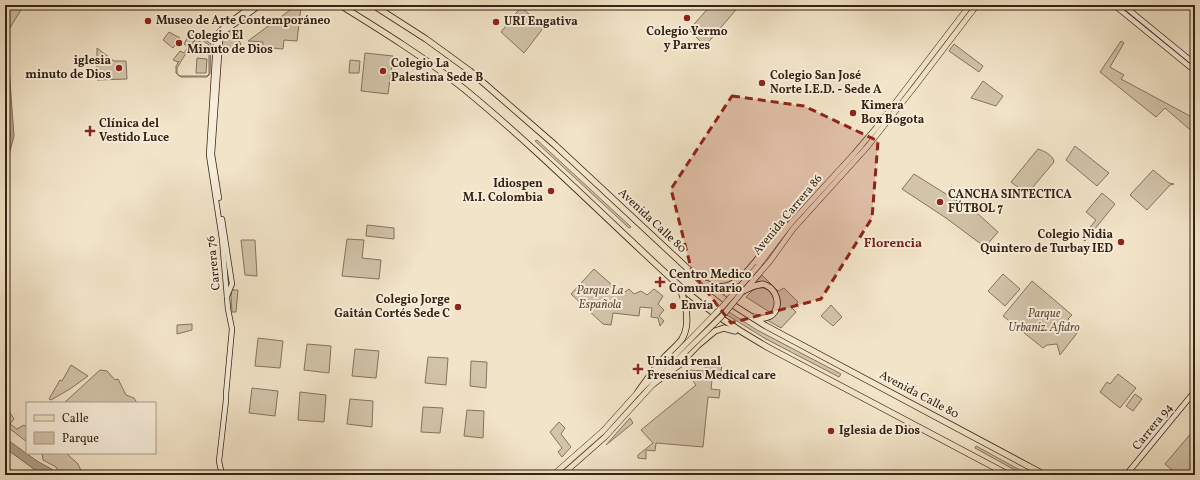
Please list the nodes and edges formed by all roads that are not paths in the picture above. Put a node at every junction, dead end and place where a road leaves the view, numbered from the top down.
1 (253, 5) edge
2 (260, 5) edge
3 (340, 5) edge
4 (373, 5) edge
5 (970, 5) edge
6 (977, 5) edge
7 (1114, 5) edge
8 (1122, 5) edge
9 (1195, 64) edge
10 (1195, 71) edge
11 (790, 224) junction
12 (760, 269) junction
13 (702, 281) junction
14 (677, 284) junction
15 (743, 291) junction
16 (227, 296) junction
17 (748, 315) junction
18 (750, 337) junction
19 (671, 362) junction
20 (653, 384) junction
21 (1195, 391) edge
22 (638, 392) junction
23 (221, 468) junction
24 (222, 475) edge
25 (227, 475) edge
26 (553, 475) edge
27 (562, 475) edge
28 (1009, 475) edge
29 (1045, 475) edge
30 (1126, 475) edge

1 - 16 main road, Carrera 76
2 - 16 main road, Carrera 76
3 - 14 highway
4 - 13 highway, Avenida Calle 80
5 - 11 main road, Avenida Carrera 86
6 - 12 main road, Avenida Carrera 86
7 - 10 main road
8 - 9 main road
11 - 12 main road, Avenida Carrera 86
11 - 13 highway
12 - 15 main road, Avenida Carrera 86
12 - 19 main road, Avenida Carrera 86, bridge
13 - 17 highway, Avenida Calle 80
14 - 18 highway
14 - 22 highway
15 - 17 highway
15 - 19 main road, Avenida Carrera 86, bridge
16 - 23 main road
17 - 29 highway, Avenida Calle 80
18 - 20 highway
18 - 28 highway
19 - 20 main road, Avenida Carrera 86
19 - 22 main road, Avenida Carrera 86
20 - 27 main road, Avenida Carrera 86
21 - 30 main road, Carrera 94
22 - 26 main road, Avenida Carrera 86
23 - 24 main road
23 - 25 main road

